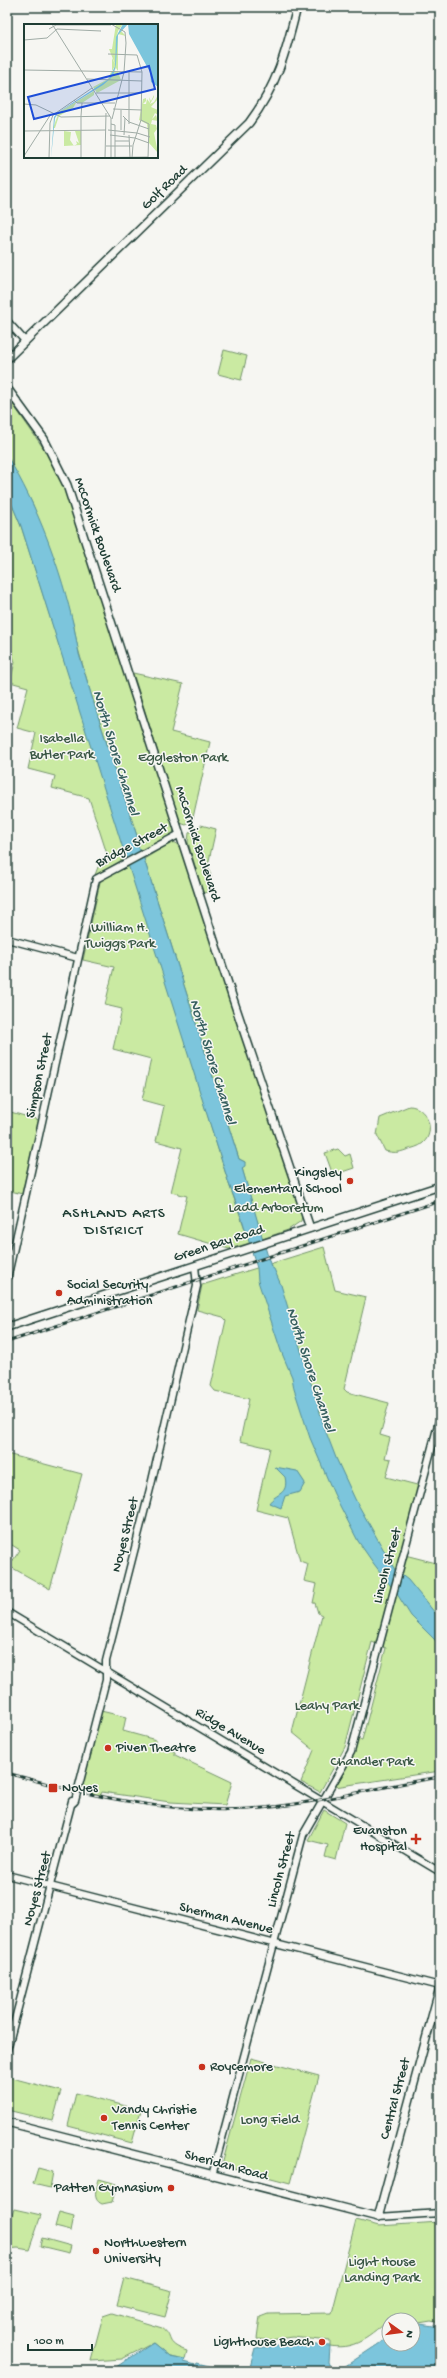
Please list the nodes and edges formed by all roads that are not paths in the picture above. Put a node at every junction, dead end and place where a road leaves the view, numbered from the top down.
1 (297, 7) edge
2 (7, 321) edge
3 (25, 341) junction
4 (7, 358) edge
5 (7, 388) edge
6 (180, 834) junction
7 (96, 879) joint
8 (7, 939) edge
9 (78, 958) junction
10 (440, 1186) edge
11 (310, 1228) junction
12 (195, 1266) junction
13 (7, 1279) edge
14 (7, 1327) edge
15 (440, 1417) edge
16 (7, 1612) edge
17 (106, 1671) junction
18 (322, 1801) junction
19 (440, 1872) edge
20 (7, 1875) edge
21 (51, 1886) junction
22 (275, 1944) junction
23 (440, 1987) edge
24 (7, 2050) edge
25 (7, 2122) edge
26 (212, 2176) junction
27 (440, 2213) edge
28 (378, 2217) junction

1 - 3 main road, Golf Road
2 - 3 street
3 - 4 main road, Golf Road
5 - 6 main road, McCormick Boulevard
6 - 7 street, Bridge Street
6 - 11 main road, McCormick Boulevard
7 - 9 street, Simpson Street
8 - 9 street
9 - 13 street, Simpson Street
10 - 11 main road, Green Bay Road
11 - 12 main road, Green Bay Road
12 - 14 main road, Green Bay Road
12 - 17 street, Noyes Street
15 - 18 street, Lincoln Street
16 - 17 street, Ridge Avenue
17 - 18 street, Ridge Avenue
17 - 21 street, Noyes Street
18 - 19 street, Ridge Avenue
18 - 22 street, Lincoln Street
20 - 21 street, Sherman Avenue
21 - 22 street, Sherman Avenue
21 - 24 street, Noyes Street
22 - 23 street, Sherman Avenue
22 - 26 street, Lincoln Street
23 - 28 main road, Central Street
25 - 26 main road, Sheridan Road
26 - 28 main road, Sheridan Road
27 - 28 street, Sheridan Road

